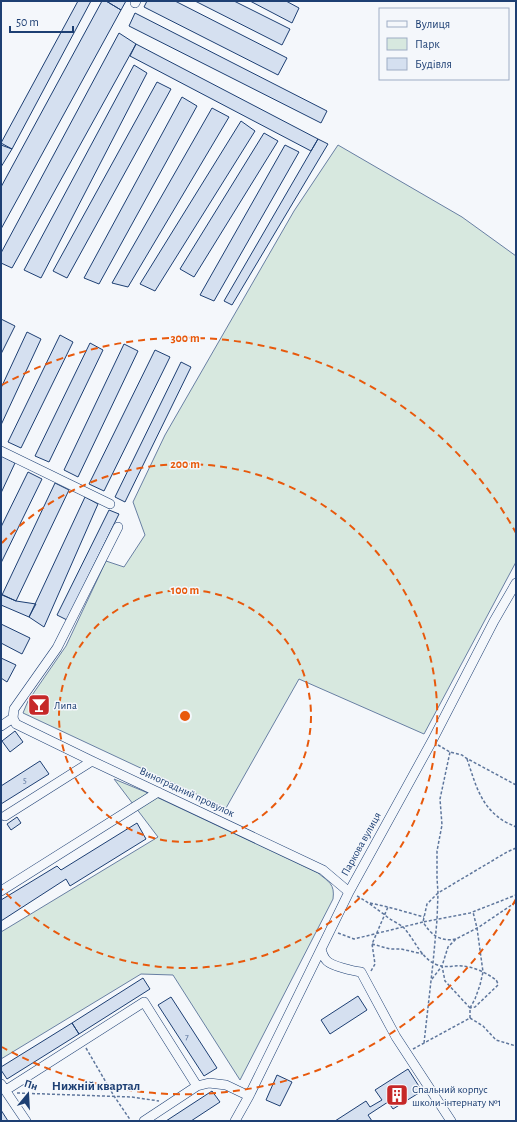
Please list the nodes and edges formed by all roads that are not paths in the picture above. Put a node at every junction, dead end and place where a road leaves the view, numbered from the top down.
1 (1, 452) edge
2 (110, 504) dead end
3 (118, 527) dead end
4 (516, 583) edge
5 (12, 718) junction
6 (1, 726) edge
7 (92, 761) junction
8 (158, 792) junction
9 (5, 816) dead end
10 (1, 890) edge
11 (349, 892) junction
12 (321, 949) junction
13 (197, 1086) junction
14 (3, 1087) edge
15 (249, 1096) junction
16 (26, 1121) edge
17 (144, 1121) edge
18 (235, 1121) edge
19 (451, 1121) edge

1 - 2 street
3 - 5 street
4 - 11 street, Паркова вулиця
5 - 6 street
5 - 7 street, Виноградний провулок
7 - 8 street, Виноградний провулок
7 - 9 street
8 - 10 street
8 - 11 street, Виноградний провулок
11 - 12 street, Паркова вулиця
12 - 15 street, Паркова вулиця
12 - 19 street
13 - 14 street
13 - 15 street
13 - 17 street
14 - 16 street
15 - 18 street, Паркова вулиця

